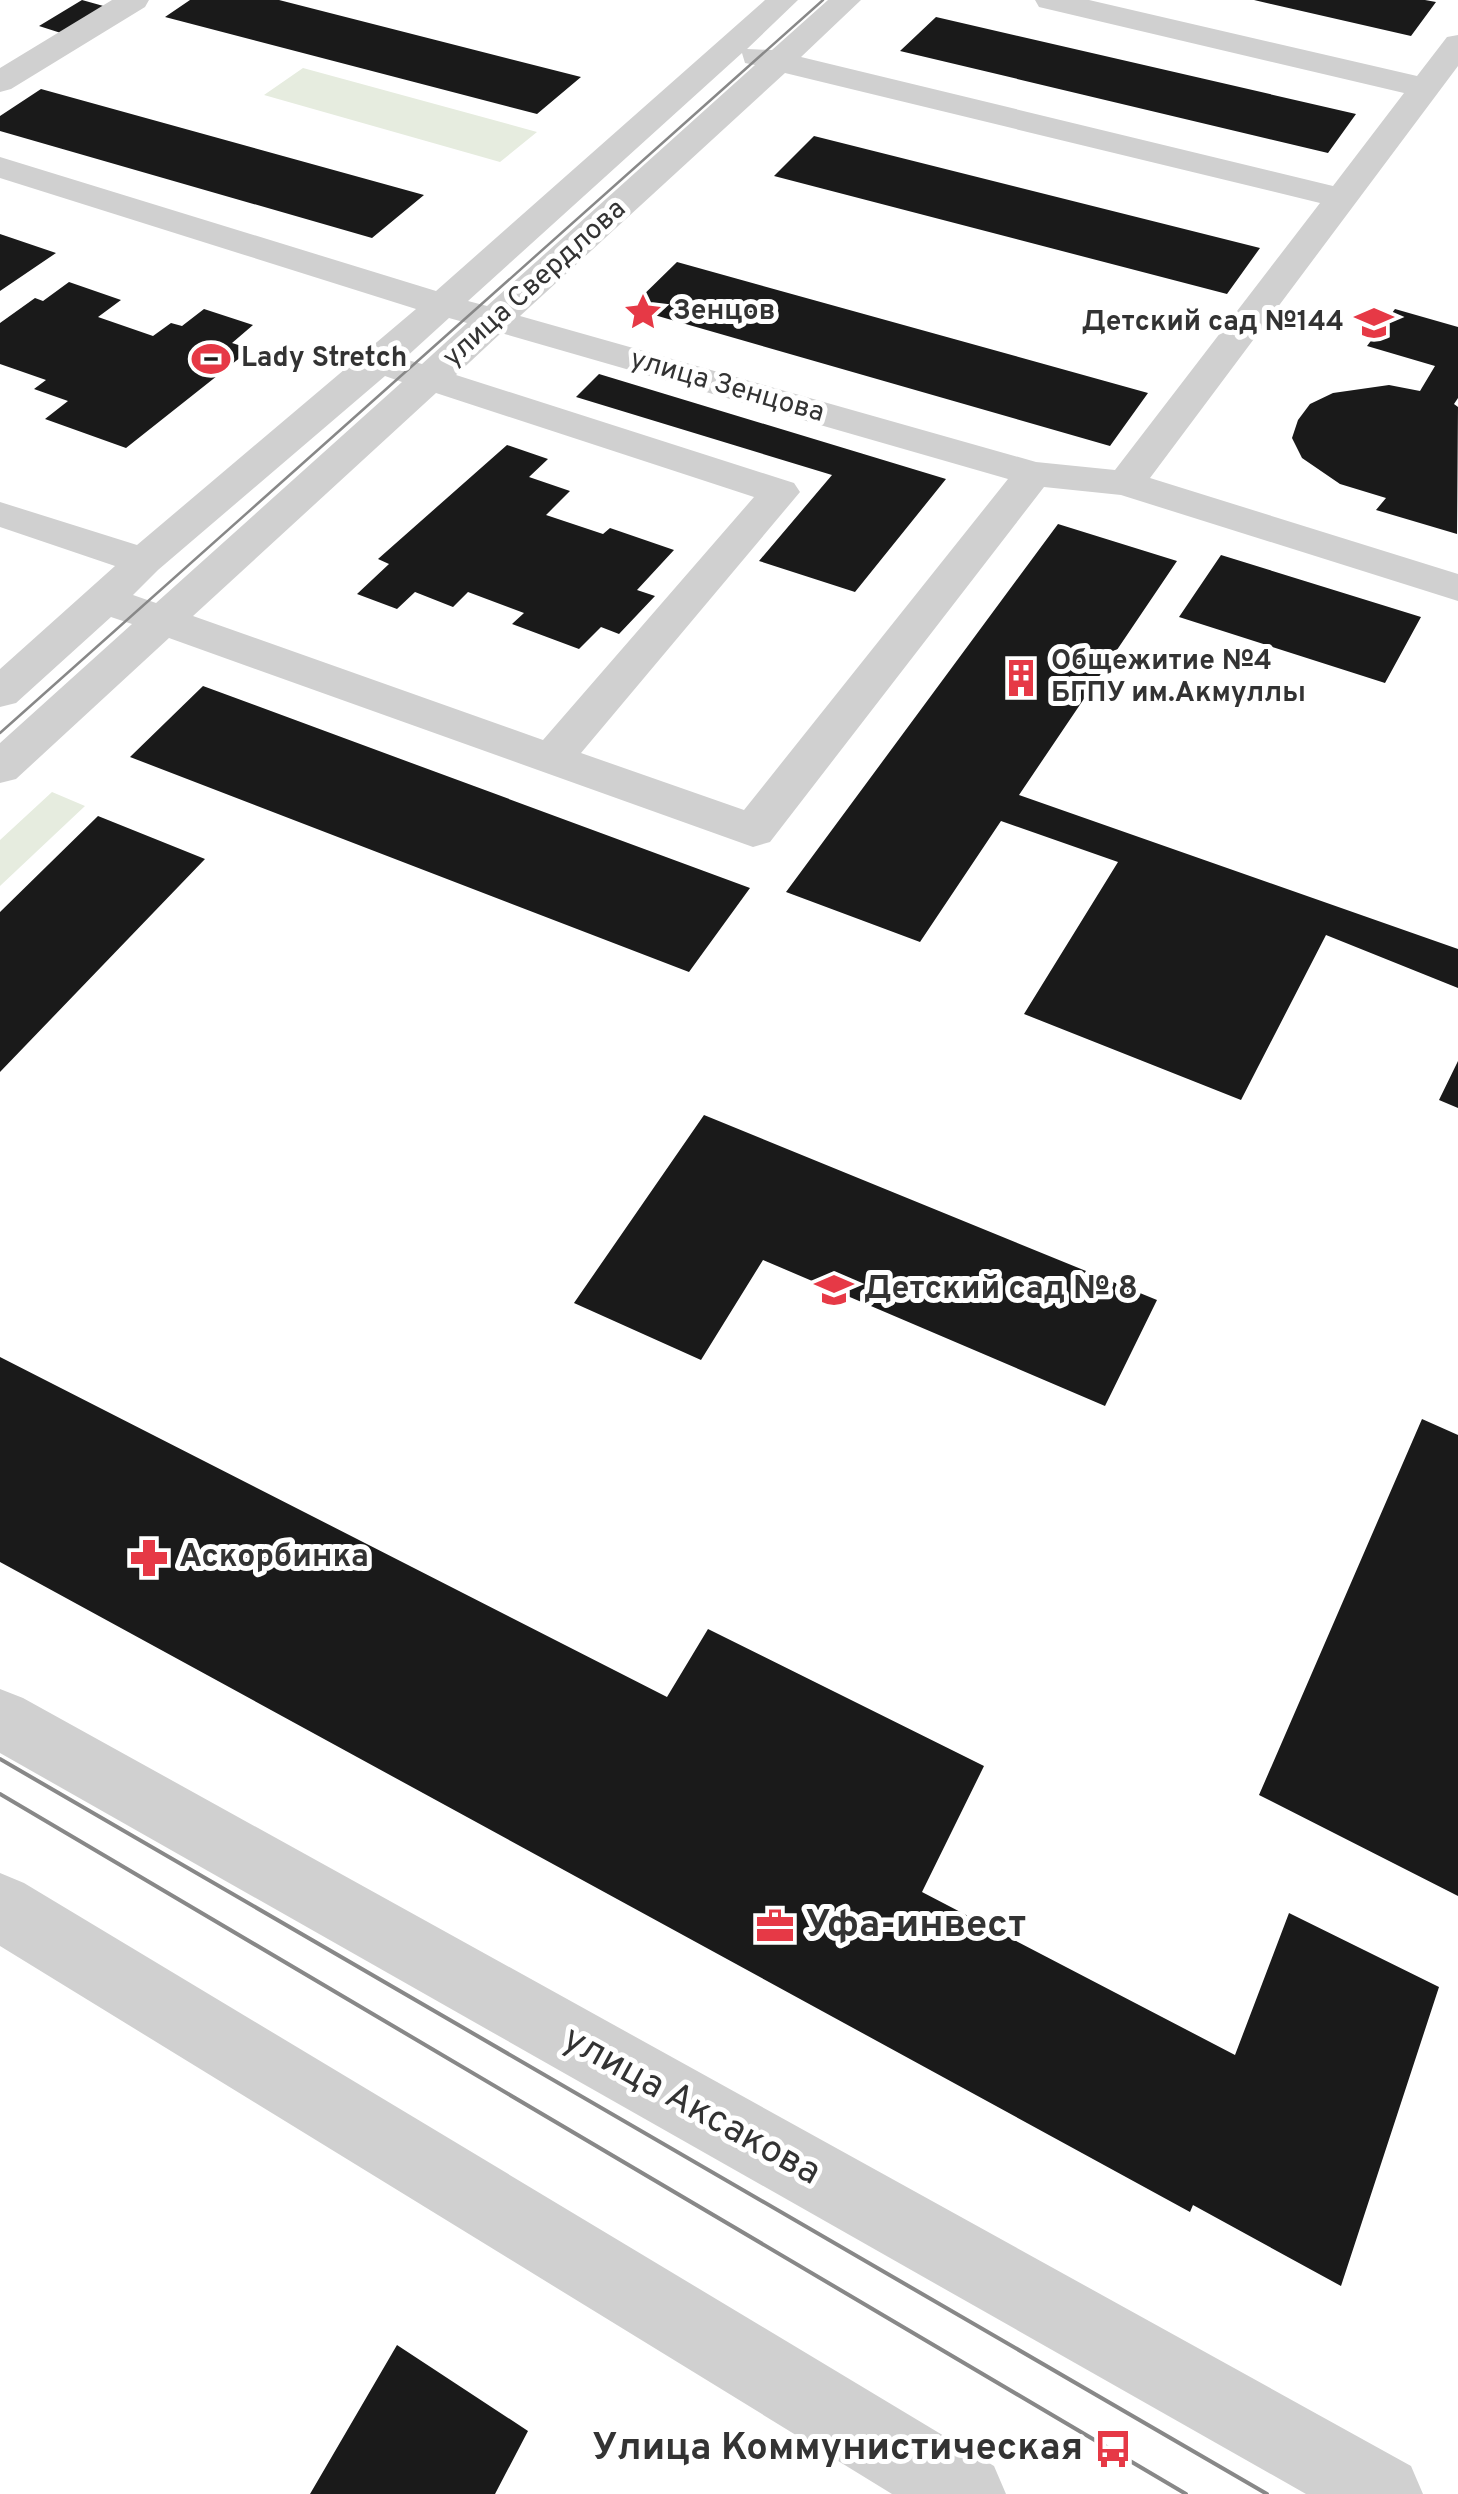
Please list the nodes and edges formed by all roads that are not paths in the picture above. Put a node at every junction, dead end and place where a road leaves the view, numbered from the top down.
1 (134, 0) edge
2 (783, 0) edge
3 (846, 0) edge
4 (1050, 0) edge
5 (1458, 44) edge
6 (726, 49) junction
7 (782, 61) junction
8 (1440, 80) edge
9 (0, 82) edge
10 (0, 167) edge
11 (1341, 198) junction
12 (443, 304) junction
13 (495, 320) junction
14 (377, 363) junction
15 (430, 378) junction
16 (1034, 474) junction
17 (1126, 483) junction
18 (0, 514) edge
19 (143, 561) junction
20 (1458, 588) edge
21 (106, 600) junction
22 (164, 620) junction
23 (0, 694) edge
24 (551, 759) junction
25 (0, 768) edge
26 (0, 1719) edge
27 (0, 1907) edge
28 (966, 2494) edge
29 (1383, 2494) edge

1 - 9 street
2 - 6 street, улица Свердлова
3 - 7 street, улица Свердлова
4 - 8 street
5 - 8 street
6 - 7 street
6 - 12 street, улица Свердлова
7 - 11 street
7 - 13 street, улица Свердлова
8 - 11 street
10 - 12 street, улица Зенцова
11 - 17 street
12 - 13 street, улица Зенцова
12 - 14 street, улица Свердлова
13 - 15 street, улица Свердлова
13 - 16 street, улица Зенцова
14 - 15 street
14 - 19 street, улица Свердлова
15 - 22 street, улица Свердлова
15 - 24 street
16 - 17 street, улица Зенцова
16 - 24 street
17 - 20 street, улица Зенцова
18 - 19 street
19 - 21 street, улица Свердлова
21 - 22 street
21 - 23 street, улица Свердлова
22 - 24 street
22 - 25 street, улица Свердлова
26 - 29 street, улица Аксакова
27 - 28 street

